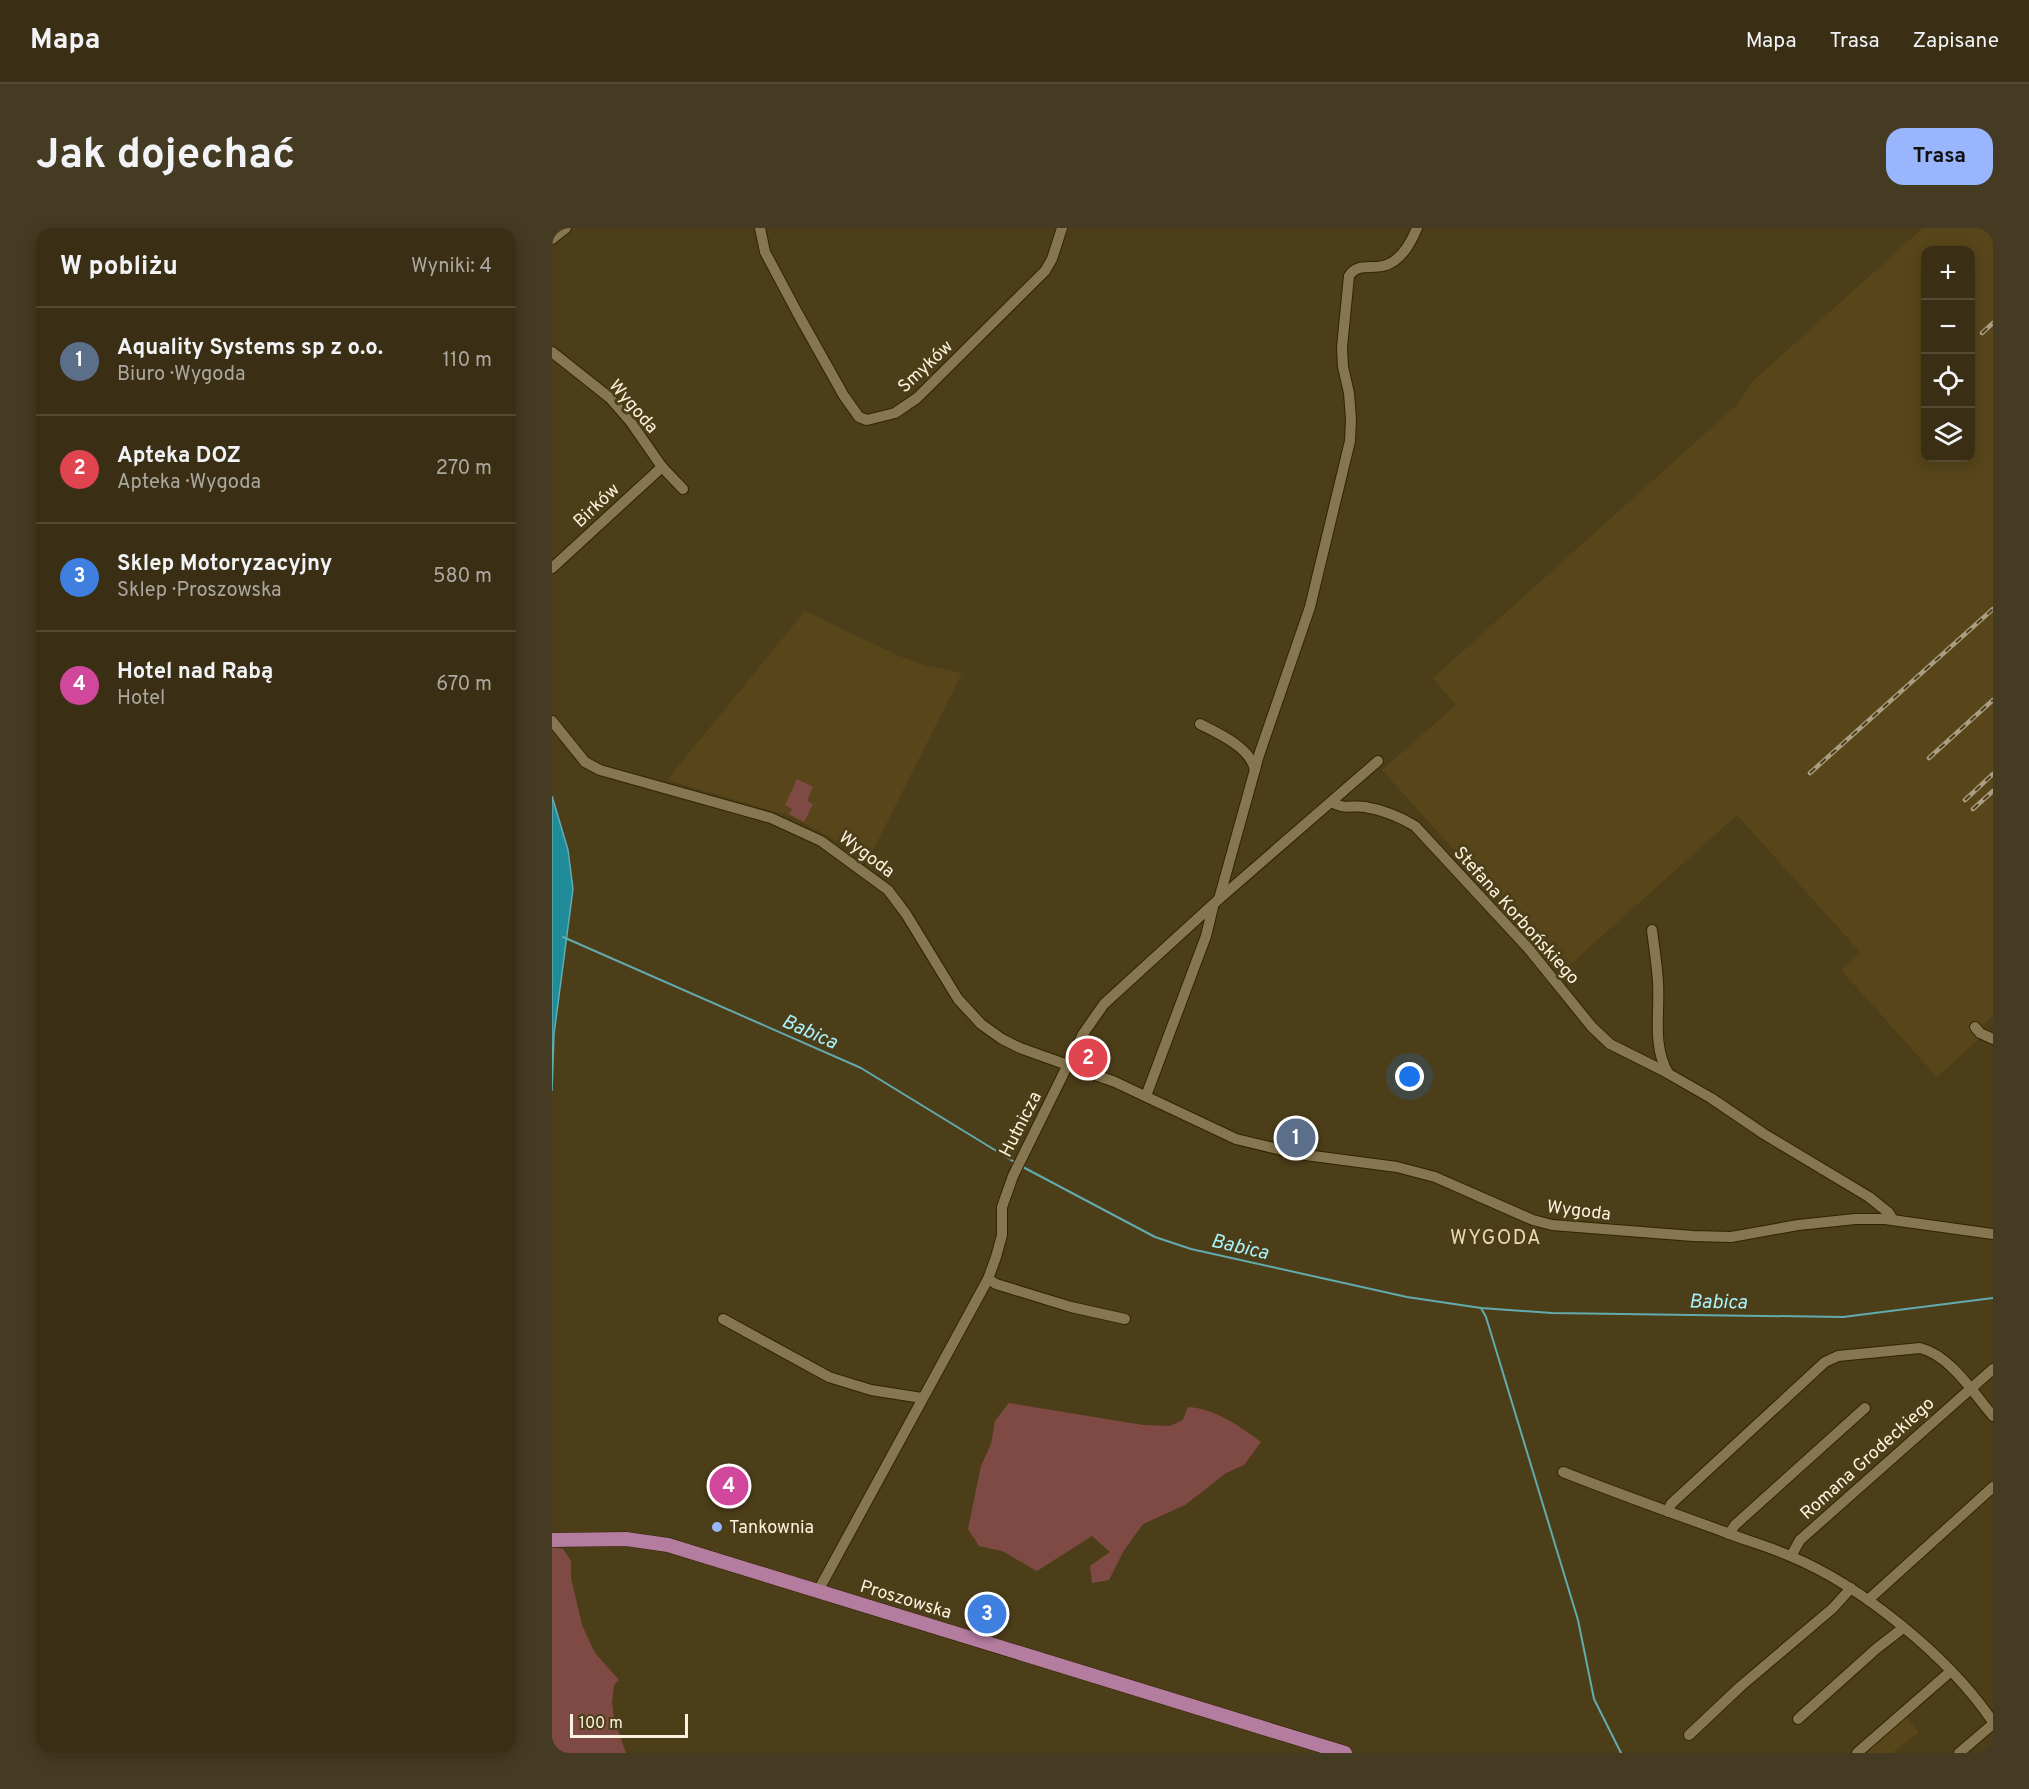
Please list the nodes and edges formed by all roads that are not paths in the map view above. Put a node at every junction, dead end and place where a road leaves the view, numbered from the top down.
1 (566, 228) edge
2 (760, 228) edge
3 (1062, 228) edge
4 (1417, 228) edge
5 (552, 239) edge
6 (552, 352) edge
7 (662, 467) junction
8 (683, 489) dead end
9 (552, 568) edge
10 (552, 721) edge
11 (1200, 724) dead end
12 (1378, 761) dead end
13 (1255, 771) junction
14 (1332, 802) junction
15 (1216, 903) junction
16 (1652, 930) dead end
17 (1975, 1027) dead end
18 (1993, 1039) edge
19 (1068, 1064) junction
20 (1668, 1074) junction
21 (1146, 1096) junction
22 (1893, 1220) junction
23 (1993, 1233) edge
24 (988, 1279) junction
25 (723, 1318) dead end
26 (1125, 1319) dead end
27 (1993, 1369) edge
28 (1970, 1389) junction
29 (922, 1398) junction
30 (1865, 1408) dead end
31 (1993, 1416) edge
32 (1563, 1472) dead end
33 (1993, 1487) edge
34 (1668, 1512) junction
35 (1729, 1534) junction
36 (552, 1540) edge
37 (1791, 1556) junction
38 (1851, 1588) junction
39 (818, 1591) junction
40 (1868, 1600) junction
41 (1903, 1628) junction
42 (1951, 1671) junction
43 (1798, 1719) dead end
44 (1993, 1723) edge
45 (1689, 1735) dead end
46 (1345, 1753) edge
47 (1857, 1753) edge
48 (1959, 1753) edge

1 - 5 street
2 - 3 street, Smyków
4 - 13 street
6 - 7 street, Wygoda
7 - 8 street, Wygoda
7 - 9 street, Birków
10 - 19 street, Wygoda
11 - 13 street
12 - 14 street, Hutnicza
13 - 15 street
14 - 15 street, Hutnicza
14 - 20 street, Stefana Korbońskiego
15 - 19 street, Hutnicza
15 - 21 street
16 - 20 street
17 - 18 street
19 - 21 street, Wygoda
19 - 24 street, Hutnicza
20 - 22 street, Stefana Korbońskiego
21 - 22 street, Wygoda
22 - 23 street, Wygoda
24 - 26 street
24 - 29 street, Hutnicza
25 - 29 street
27 - 28 street, Romana Grodeckiego
28 - 31 street
28 - 34 street
28 - 37 street, Romana Grodeckiego
29 - 39 street, Hutnicza
30 - 35 street
32 - 34 street
33 - 40 street
34 - 35 street
35 - 37 street
36 - 39 main road, Proszowska
37 - 38 street
38 - 40 street
38 - 45 street
39 - 46 main road, Proszowska
40 - 41 street
41 - 42 street
41 - 43 street
42 - 44 street
42 - 47 street
44 - 48 street

